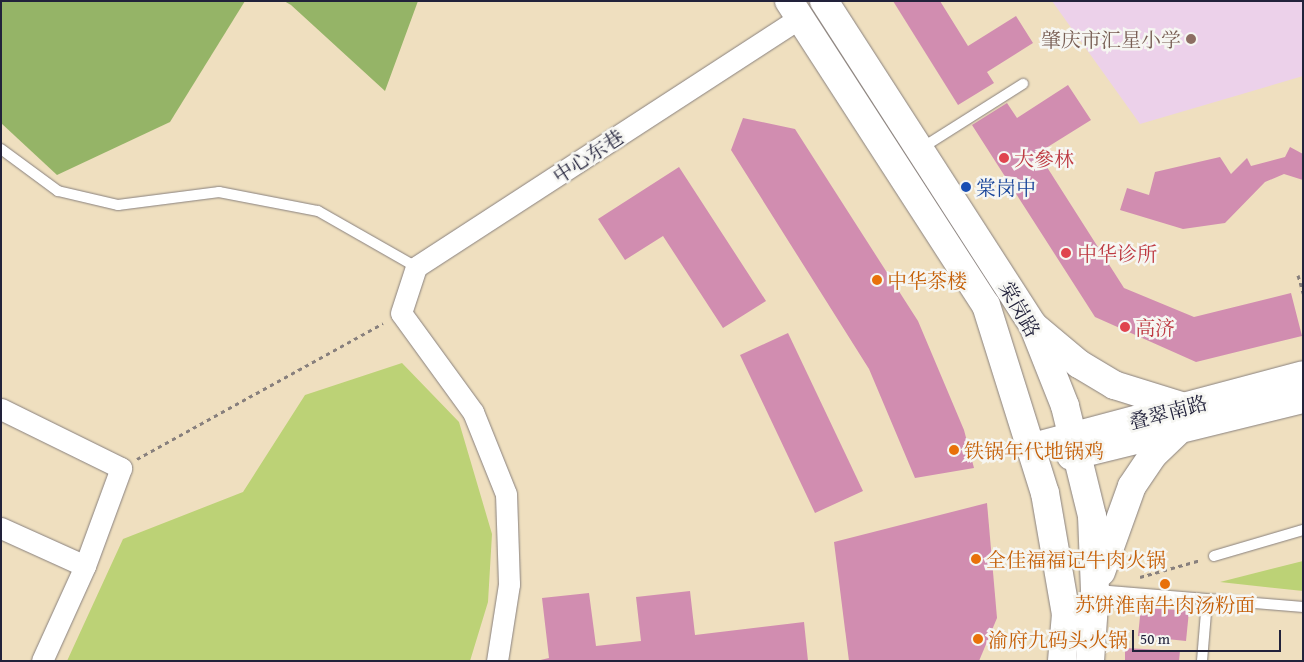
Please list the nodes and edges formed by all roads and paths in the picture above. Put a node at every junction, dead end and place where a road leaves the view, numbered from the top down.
1 (824, 1) edge
2 (794, 10) edge
3 (1023, 84) dead end
4 (1, 149) edge
5 (919, 149) junction
6 (416, 267) junction
7 (1298, 275) dead end
8 (1012, 293) junction
9 (1303, 293) edge
10 (986, 305) junction
11 (401, 313) junction
12 (1032, 324) junction
13 (1303, 375) edge
14 (1303, 399) edge
15 (1187, 407) junction
16 (1, 409) edge
17 (1177, 432) junction
18 (1076, 445) junction
19 (1036, 456) junction
20 (121, 468) junction
21 (1, 528) edge
22 (1303, 530) edge
23 (1214, 556) joint
24 (85, 566) junction
25 (1132, 580) dead end
26 (1208, 600) junction
27 (1094, 602) junction
28 (1303, 607) edge
29 (1066, 614) junction
30 (42, 661) edge
31 (498, 661) edge
32 (1062, 661) edge
33 (1090, 661) edge
34 (1202, 661) edge

1 - 5 main road, 棠岗路
2 - 6 street, 中心东巷
2 - 10 main road, 棠岗路
3 - 5 lane
4 - 6 lane
5 - 8 main road, 棠岗路
6 - 11 street
7 - 9 path
8 - 10 main road
8 - 12 main road, 棠岗路
10 - 19 main road, 棠岗路
11 - 20 path
11 - 31 street
12 - 15 main road
12 - 18 main road, 棠岗路
13 - 15 main road, 叠翠南路
14 - 17 main road, 叠翠南路
15 - 18 main road, 叠翠南路
16 - 20 street
17 - 18 main road, 叠翠南路
17 - 27 main road
18 - 19 main road, 叠翠南路
18 - 27 main road, 棠岗路
19 - 29 main road, 棠岗路
20 - 24 street
21 - 24 street
22 - 23 lane
23 - 25 path
24 - 30 street
26 - 27 lane
26 - 28 lane
26 - 34 lane
27 - 29 main road
27 - 33 main road, 棠岗路
29 - 32 main road, 棠岗路

